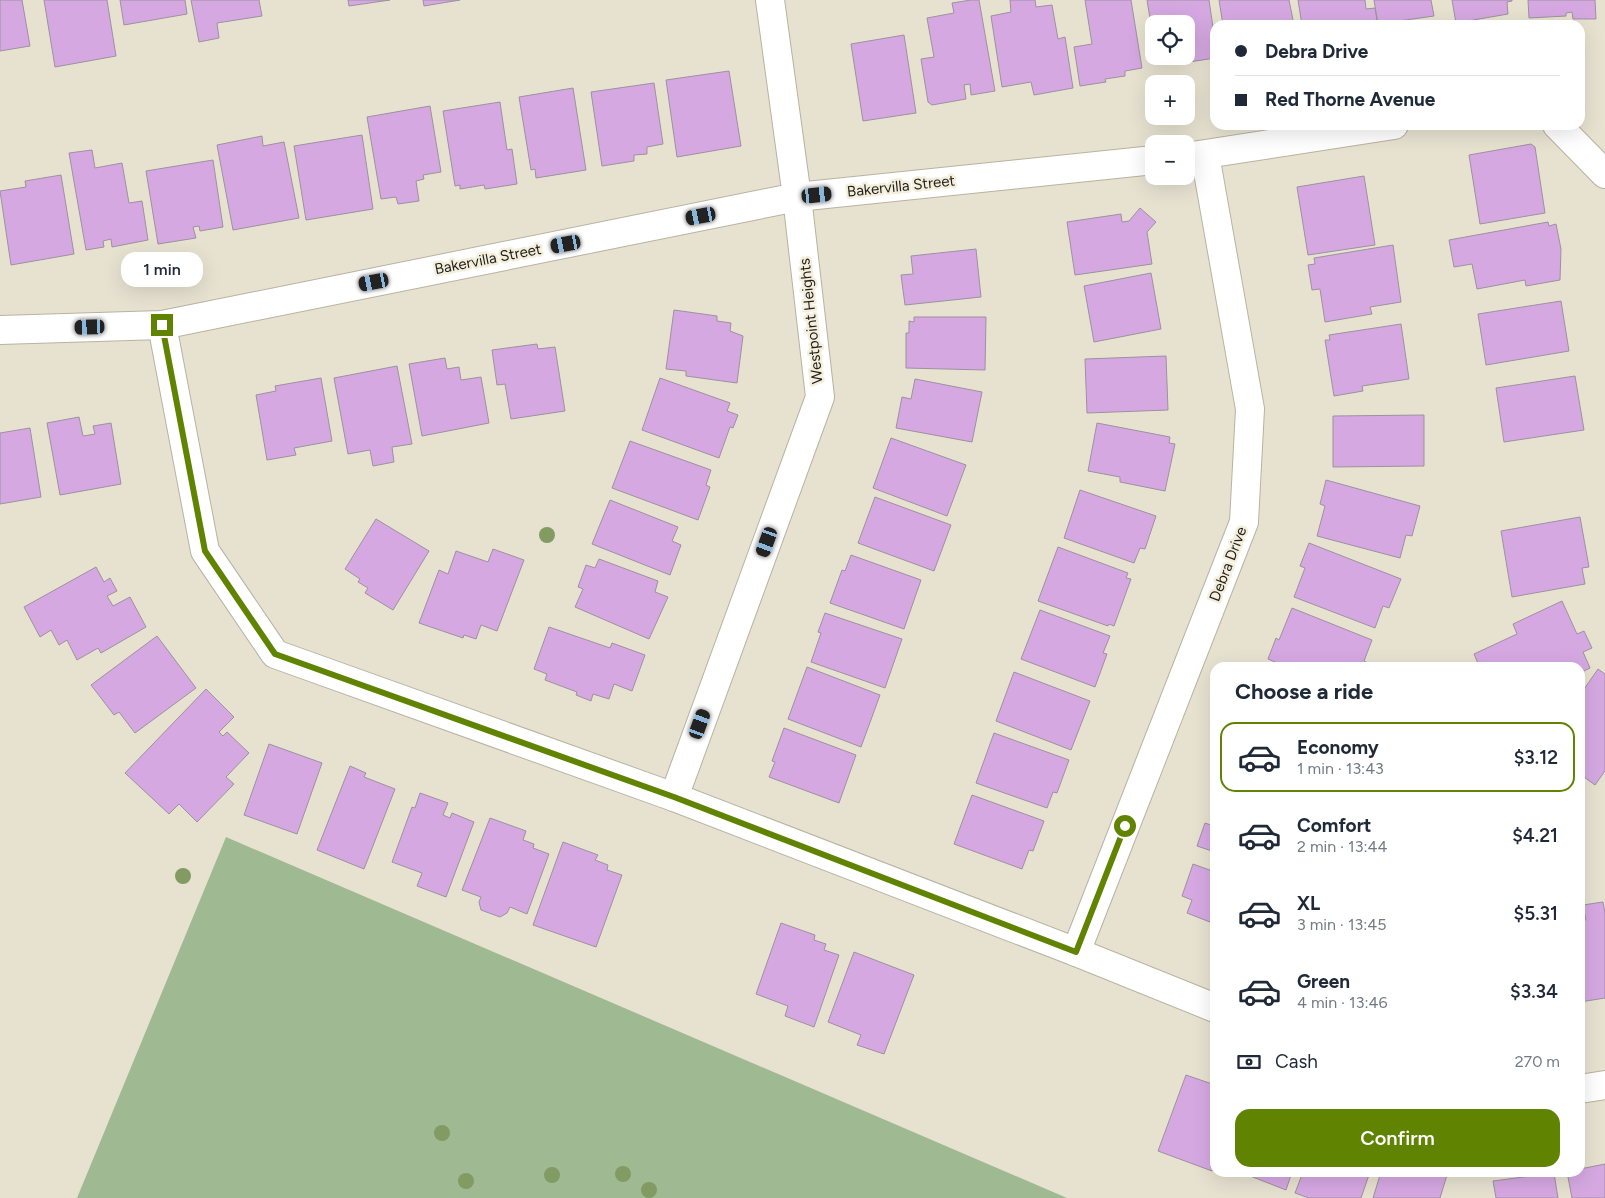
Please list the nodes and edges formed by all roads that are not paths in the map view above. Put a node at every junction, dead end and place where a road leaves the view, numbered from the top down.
1 (770, 0) edge
2 (1362, 130) edge
3 (1562, 130) edge
4 (1196, 156) edge
5 (1145, 161) edge
6 (1605, 174) edge
7 (797, 197) junction
8 (162, 325) junction
9 (0, 330) edge
10 (674, 797) junction
11 (1076, 952) junction
12 (1210, 1006) edge
13 (1605, 1085) edge
14 (1585, 1089) edge

1 - 7 street, Westpoint Heights
2 - 4 street
3 - 6 street
4 - 11 street, Debra Drive
5 - 7 street, Bakervilla Street
7 - 8 street, Bakervilla Street
7 - 10 street, Westpoint Heights
8 - 9 street, Bakervilla Street
8 - 10 street
10 - 11 street
11 - 12 street
13 - 14 street

